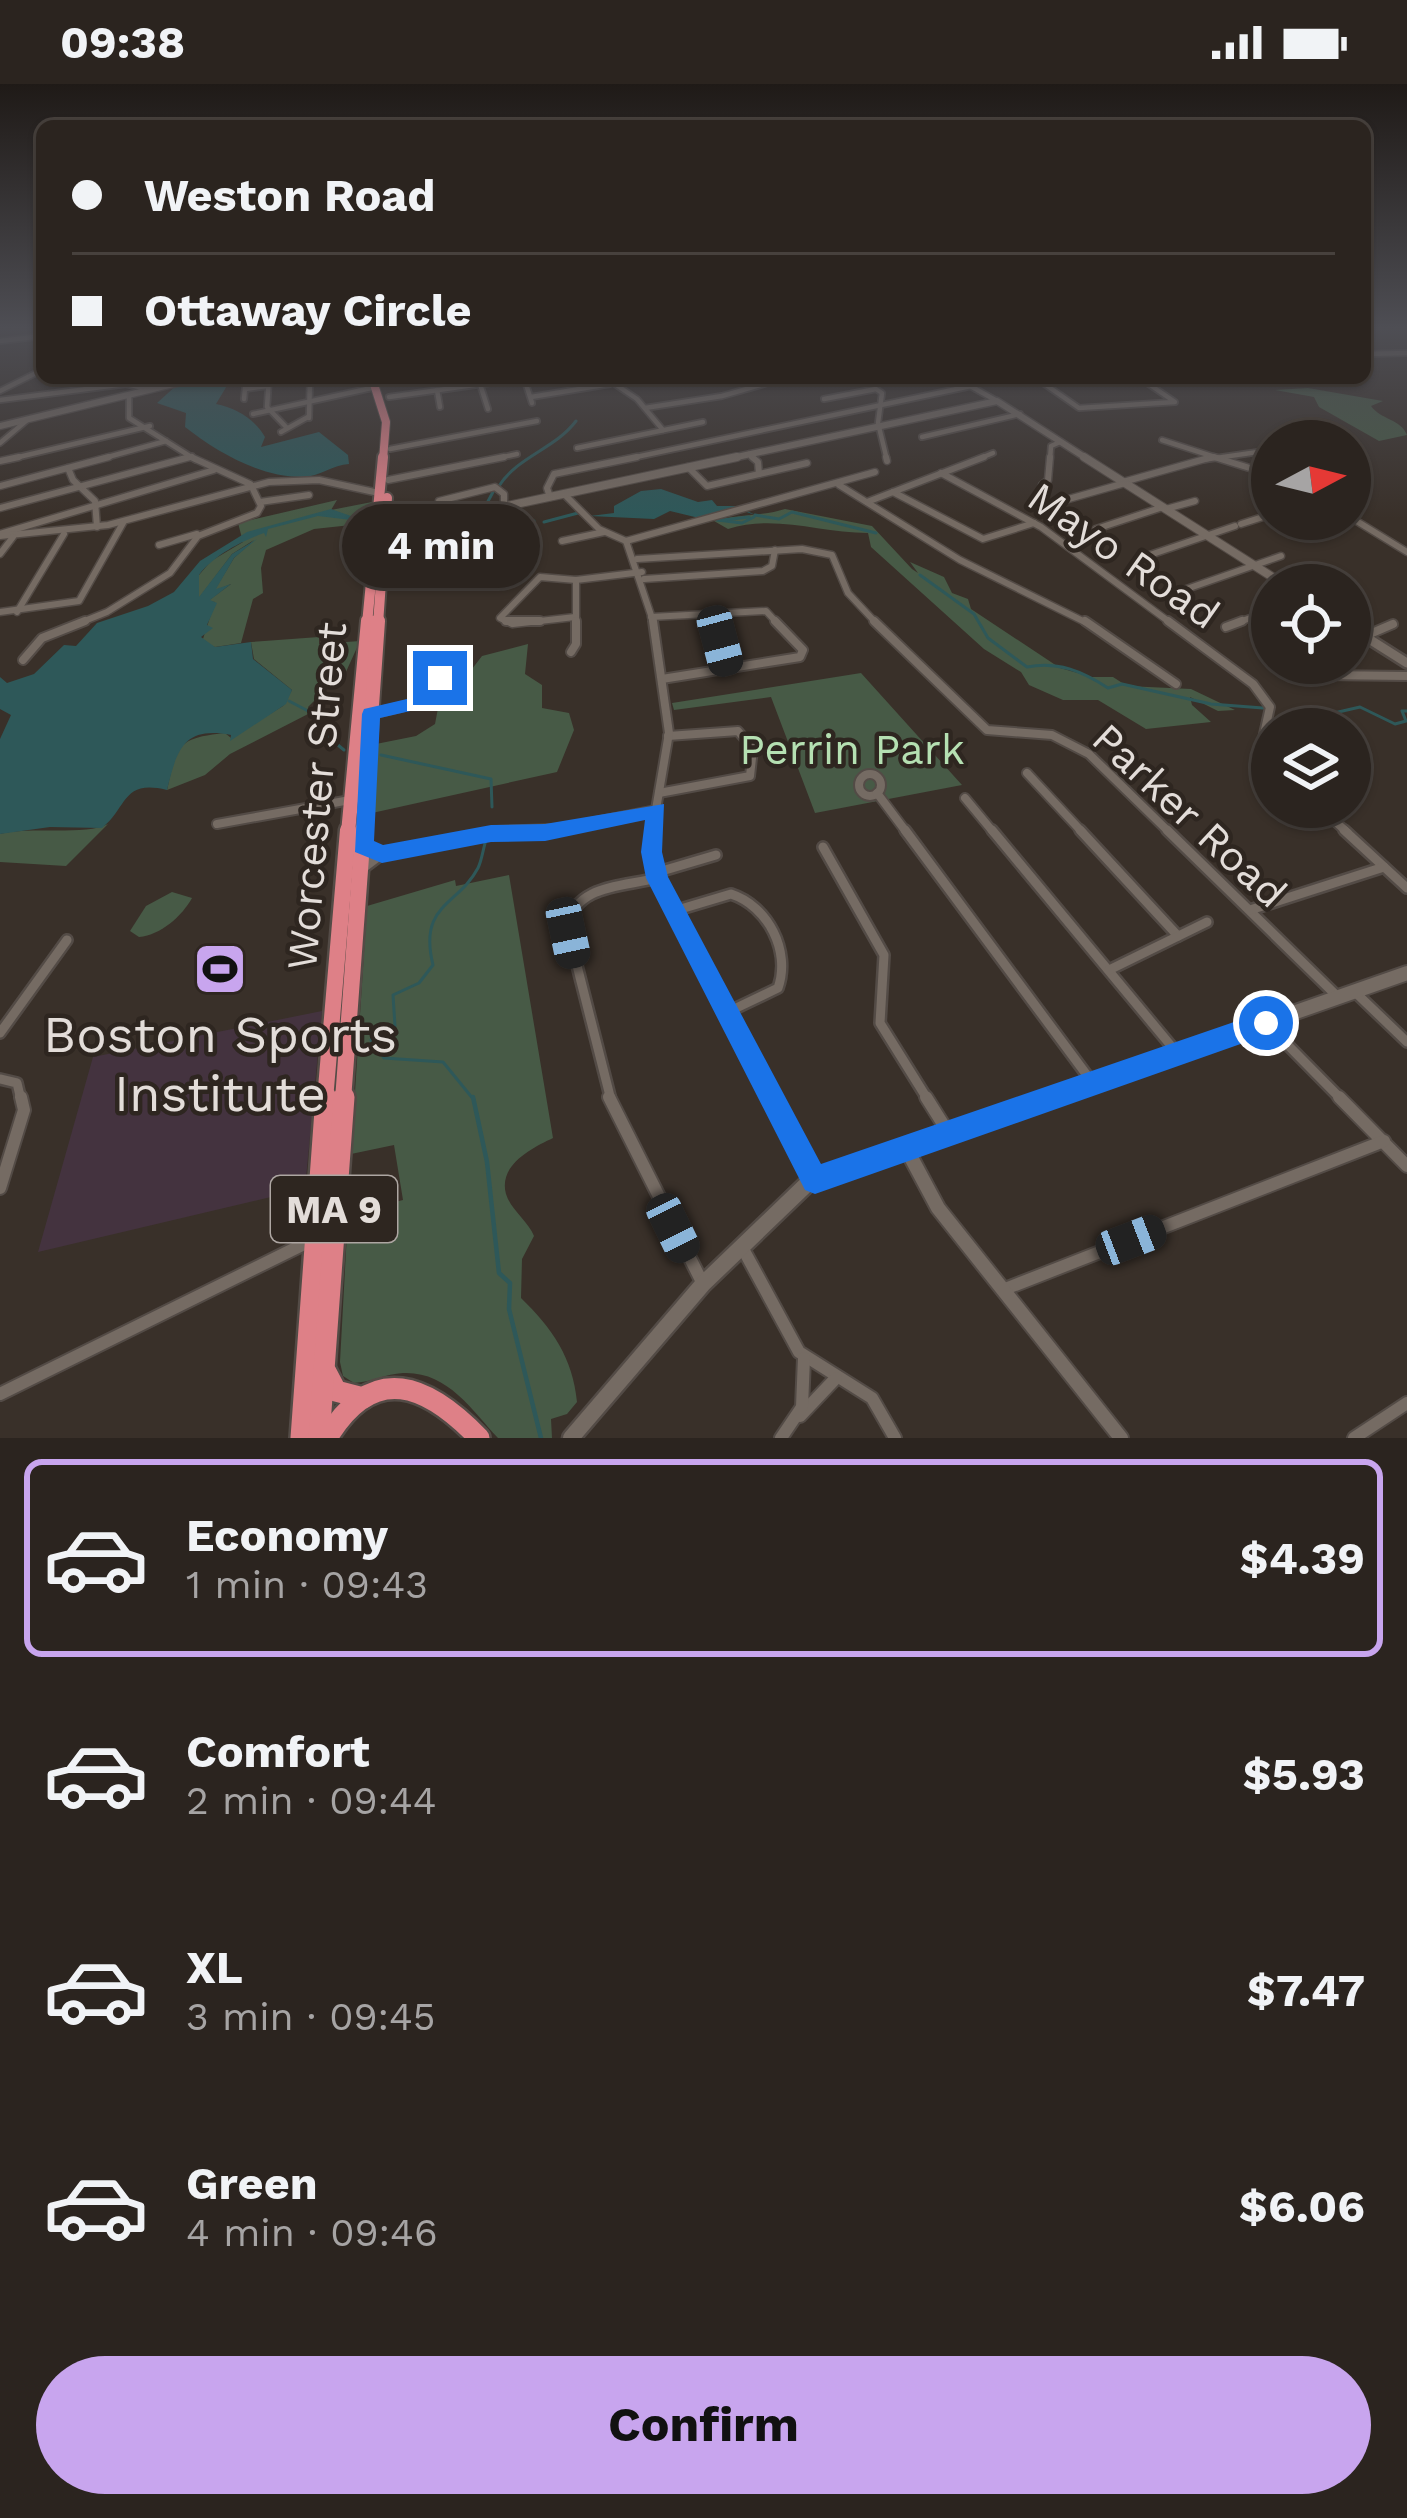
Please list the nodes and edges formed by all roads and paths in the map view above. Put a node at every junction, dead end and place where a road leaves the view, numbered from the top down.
1 (51, 392) edge
2 (138, 392) edge
3 (245, 392) edge
4 (268, 392) edge
5 (309, 392) edge
6 (337, 392) edge
7 (381, 392) edge
8 (386, 392) edge
9 (422, 392) edge
10 (437, 392) edge
11 (483, 392) edge
12 (529, 392) edge
13 (563, 392) edge
14 (623, 392) edge
15 (735, 392) edge
16 (859, 392) edge
17 (879, 392) edge
18 (942, 392) edge
19 (982, 392) edge
20 (1056, 392) edge
21 (1161, 392) edge
22 (129, 395) junction
23 (389, 397) junction
24 (244, 399) dead end
25 (824, 399) dead end
26 (0, 400) edge
27 (309, 400) junction
28 (997, 400) junction
29 (883, 405) junction
30 (440, 407) dead end
31 (645, 408) junction
32 (268, 409) junction
33 (488, 410) dead end
34 (253, 414) dead end
35 (1020, 414) junction
36 (26, 421) junction
37 (703, 422) dead end
38 (151, 425) junction
39 (0, 426) edge
40 (879, 426) junction
41 (662, 430) junction
42 (539, 431) dead end
43 (922, 437) dead end
44 (1162, 440) dead end
45 (166, 442) junction
46 (1060, 442) junction
47 (0, 443) edge
48 (577, 448) dead end
49 (390, 449) junction
50 (1251, 451) edge
51 (993, 453) dead end
52 (517, 454) dead end
53 (749, 454) junction
54 (1218, 455) junction
55 (192, 456) junction
56 (0, 461) edge
57 (887, 461) dead end
58 (807, 463) dead end
59 (688, 467) junction
60 (1251, 467) edge
61 (68, 468) junction
62 (214, 470) junction
63 (875, 472) dead end
64 (941, 473) junction
65 (758, 474) junction
66 (388, 480) junction
67 (1124, 482) junction
68 (839, 484) junction
69 (251, 485) junction
70 (1042, 485) dead end
71 (0, 486) edge
72 (78, 487) junction
73 (893, 492) junction
74 (379, 493) junction
75 (564, 494) junction
76 (309, 495) dead end
77 (550, 497) junction
78 (1195, 501) dead end
79 (260, 502) junction
80 (866, 502) junction
81 (1058, 502) dead end
82 (96, 505) junction
83 (504, 507) junction
84 (0, 508) edge
85 (1165, 508) junction
86 (446, 520) junction
87 (122, 521) junction
88 (1251, 521) edge
89 (1034, 523) junction
90 (98, 527) junction
91 (1096, 529) dead end
92 (1371, 530) edge
93 (65, 532) junction
94 (380, 532) junction
95 (604, 532) junction
96 (204, 533) junction
97 (0, 535) edge
98 (1207, 535) junction
99 (14, 536) junction
100 (562, 541) dead end
101 (626, 541) junction
102 (159, 545) dead end
103 (775, 550) junction
104 (1407, 552) edge
105 (0, 554) edge
106 (1281, 556) dead end
107 (637, 559) junction
108 (1138, 559) dead end
109 (1252, 564) edge
110 (1257, 564) edge
111 (1251, 566) edge
112 (643, 576) junction
113 (576, 580) junction
114 (1178, 592) dead end
115 (0, 612) edge
116 (17, 612) junction
117 (713, 613) junction
118 (575, 616) junction
119 (651, 617) junction
120 (1251, 618) edge
121 (1393, 624) dead end
122 (1226, 627) dead end
123 (1371, 632) edge
124 (1371, 640) edge
125 (571, 652) dead end
126 (22, 661) dead end
127 (1407, 663) edge
128 (728, 670) junction
129 (450, 673) dead end
130 (1371, 674) edge
131 (1407, 676) edge
132 (662, 679) junction
133 (1176, 683) dead end
134 (1269, 708) edge
135 (371, 714) junction
136 (668, 736) junction
137 (1027, 773) dead end
138 (659, 793) junction
139 (877, 793) dead end
140 (965, 799) dead end
141 (350, 800) junction
142 (657, 810) junction
143 (217, 824) dead end
144 (1342, 828) edge
145 (361, 843) junction
146 (823, 847) dead end
147 (382, 854) junction
148 (716, 855) dead end
149 (1384, 867) junction
150 (359, 873) junction
151 (656, 876) junction
152 (1407, 888) edge
153 (1250, 910) junction
154 (674, 911) junction
155 (1207, 922) dead end
156 (1178, 936) junction
157 (67, 940) dead end
158 (1109, 970) junction
159 (1407, 974) edge
160 (1355, 992) junction
161 (1339, 998) junction
162 (730, 1011) junction
163 (1266, 1023) junction
164 (0, 1033) edge
165 (1407, 1042) edge
166 (1177, 1053) junction
167 (0, 1079) edge
168 (1092, 1082) junction
169 (948, 1132) junction
170 (1384, 1142) junction
171 (906, 1148) junction
172 (1407, 1166) edge
173 (815, 1180) junction
174 (0, 1188) edge
175 (317, 1239) junction
176 (741, 1246) junction
177 (703, 1285) junction
178 (1005, 1289) junction
179 (804, 1357) junction
180 (325, 1359) junction
181 (836, 1378) junction
182 (0, 1394) edge
183 (368, 1397) junction
184 (1407, 1403) edge
185 (799, 1418) junction
186 (461, 1428) edge
187 (301, 1438) edge
188 (323, 1438) edge
189 (479, 1438) edge
190 (571, 1438) edge
191 (781, 1438) edge
192 (895, 1438) edge
193 (1121, 1438) edge
194 (1354, 1438) edge

1 - 26 street
2 - 22 street
3 - 24 street
4 - 32 street
5 - 27 street
6 - 27 street
7 - 74 highway, Worcester Street / MA 9
8 - 23 highway, Worcester Street / MA 9
9 - 23 street
10 - 30 street
11 - 33 street
12 - 13 street
14 - 31 street
15 - 31 street
16 - 25 street
17 - 29 street
18 - 29 street
19 - 28 street
20 - 21 street
22 - 36 street
22 - 38 street
23 - 49 highway, Worcester Street / MA 9
27 - 32 street
27 - 32 street
28 - 35 street
28 - 40 street
29 - 40 street
29 - 77 street
31 - 41 street
32 - 34 street
35 - 43 street
35 - 46 street
36 - 39 street
36 - 47 street
37 - 41 street
38 - 45 street
38 - 56 street
40 - 53 street
40 - 57 street
41 - 48 street
42 - 49 street
44 - 54 street
45 - 55 street
45 - 61 street
46 - 67 street
46 - 70 street
49 - 66 highway, Worcester Street / MA 9
50 - 54 street
51 - 64 street
52 - 66 street
53 - 59 street
53 - 65 street
54 - 60 street
54 - 67 street
55 - 62 street
55 - 72 street
58 - 65 street
59 - 65 street
59 - 75 street
61 - 71 street
61 - 72 street
62 - 69 street
62 - 82 street
63 - 68 street
64 - 73 street
64 - 89 street, Mayo Road
66 - 94 highway, Worcester Street / MA 9
67 - 81 street
67 - 85 street
68 - 80 street
68 - 101 street
69 - 74 street
69 - 79 street
69 - 87 street
72 - 82 street
72 - 84 street
73 - 80 street
73 - 89 street
74 - 94 highway, Worcester Street / MA 9
75 - 77 street
75 - 95 street
76 - 79 street
77 - 83 street
78 - 85 street
79 - 96 street
80 - 133 street
82 - 90 street
82 - 97 street
83 - 86 street
83 - 86 street
85 - 91 street
85 - 98 street
86 - 94 street
87 - 90 street
87 - 116 street
88 - 98 street
89 - 134 street, Mayo Road
90 - 93 street
92 - 104 street
93 - 99 street
93 - 116 street
94 - 135 highway, Worcester Street / MA 9
94 - 141 highway, Worcester Street / MA 9
95 - 100 street
95 - 101 street
96 - 102 street
96 - 126 street
97 - 99 street
98 - 108 street
98 - 109 street
99 - 105 street
101 - 107 street
103 - 107 street
103 - 112 street
103 - 153 street, Parker Road
106 - 110 street
107 - 112 street
111 - 114 street
112 - 113 street
112 - 119 street
113 - 118 street
113 - 118 street
115 - 116 street
117 - 119 street
117 - 128 street
117 - 128 street
118 - 125 street
119 - 132 street
120 - 122 street
121 - 123 street
124 - 127 street
128 - 132 street
129 - 135 street
130 - 131 street
132 - 136 street
135 - 145 highway, Worcester Street / MA 9
136 - 138 street
136 - 138 street
137 - 156 street
138 - 142 street
139 - 168 street
140 - 158 street
141 - 143 street
141 - 175 highway, Worcester Street / MA 9
142 - 147 street
142 - 151 street
144 - 149 street
145 - 147 street
145 - 150 highway, Worcester Street / MA 9
146 - 169 street
147 - 150 street
148 - 151 street
149 - 152 street
149 - 153 street
150 - 180 highway, Worcester Street / MA 9
151 - 154 street
151 - 177 street
153 - 161 street, Parker Road
154 - 162 street
154 - 162 street
155 - 156 street
156 - 158 street
157 - 164 street
158 - 166 street
159 - 160 main road
160 - 161 main road
160 - 165 street
161 - 163 main road
162 - 173 street
163 - 166 main road
163 - 170 street
166 - 168 main road
167 - 174 street
168 - 169 main road
169 - 171 main road
170 - 172 street
170 - 178 street
171 - 173 main road
171 - 178 street
173 - 176 main road
175 - 182 street
175 - 187 highway, Worcester Street / MA 9
176 - 177 main road
176 - 179 street
177 - 190 main road
178 - 193 street
179 - 181 street
179 - 185 street
180 - 183 highway
180 - 188 highway, Worcester Street / MA 9
181 - 185 street
181 - 192 street
183 - 186 highway
183 - 188 highway
184 - 194 street
185 - 191 street
186 - 189 highway

